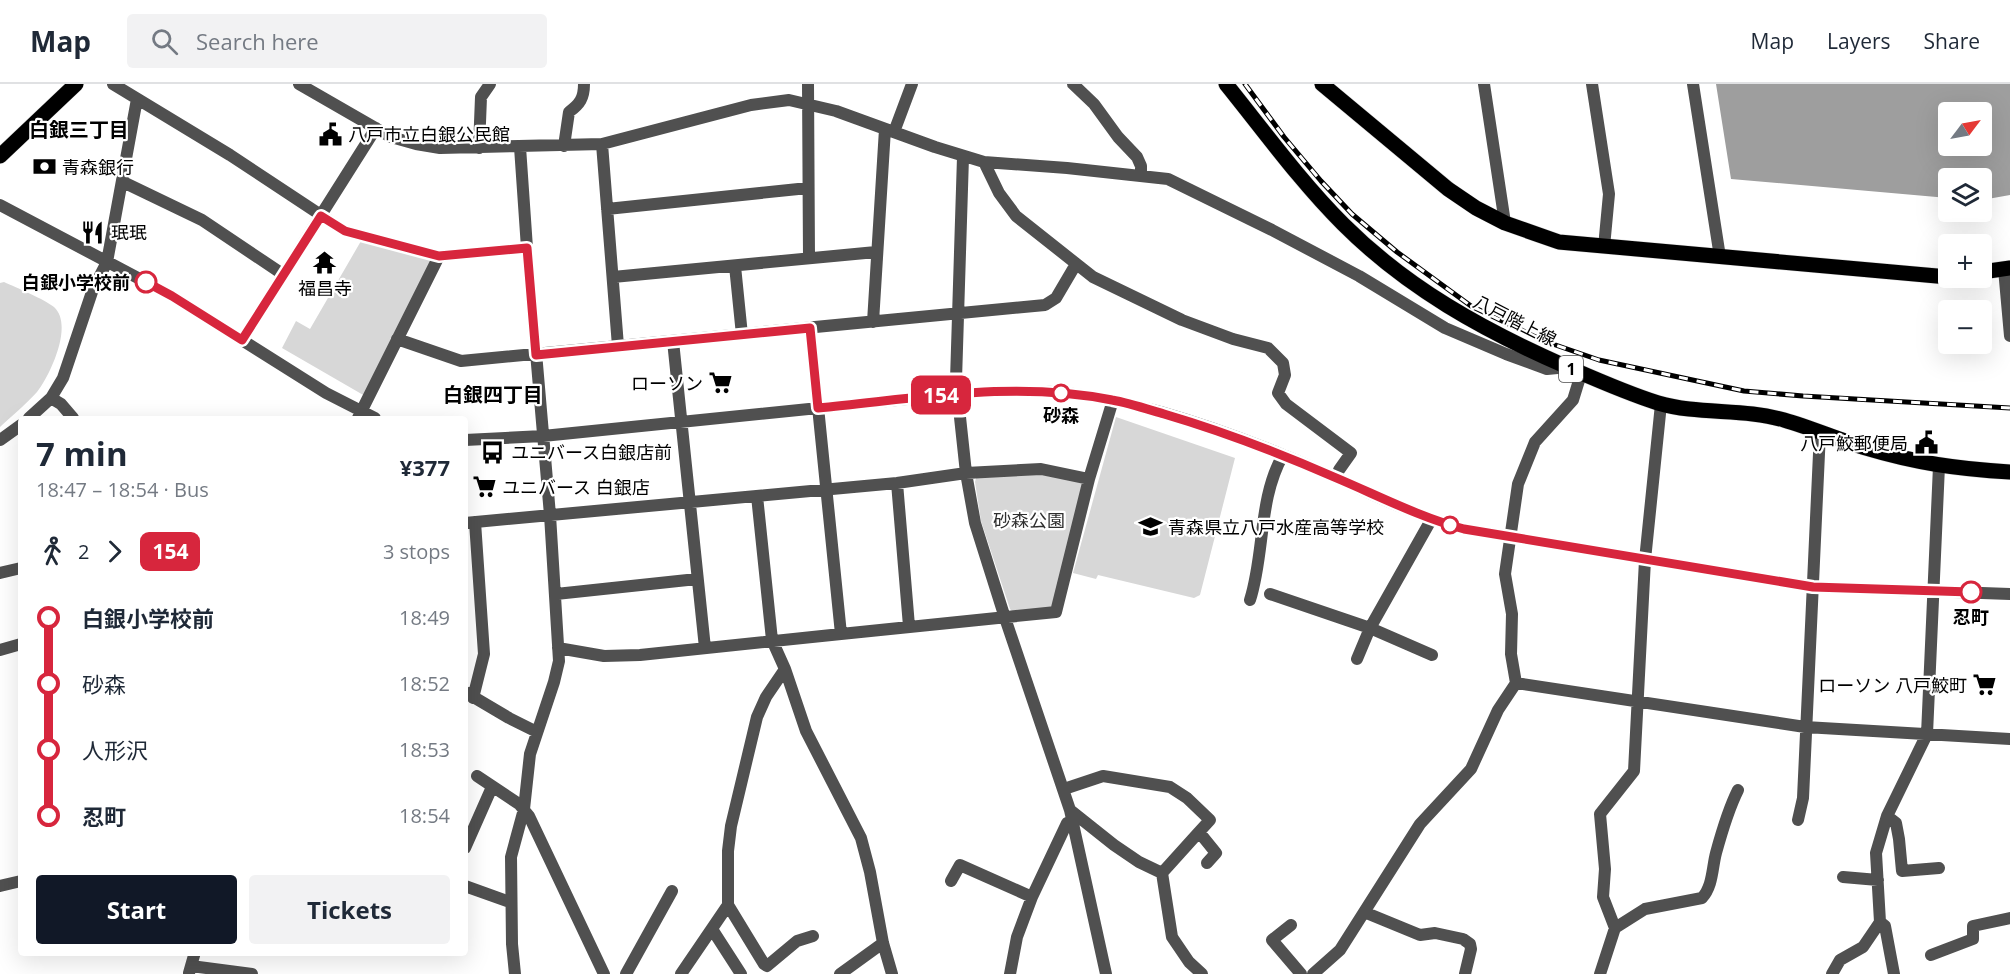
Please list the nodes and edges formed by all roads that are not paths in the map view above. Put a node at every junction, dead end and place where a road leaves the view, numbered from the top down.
1 (76, 84) edge
2 (113, 84) edge
3 (299, 84) edge
4 (490, 84) edge
5 (584, 84) edge
6 (808, 84) edge
7 (912, 84) edge
8 (1073, 84) edge
9 (1226, 84) edge
10 (1322, 84) edge
11 (1484, 84) edge
12 (1592, 84) edge
13 (1693, 84) edge
14 (137, 99) junction
15 (807, 104) junction
16 (376, 129) junction
17 (890, 130) junction
18 (602, 144) junction
19 (564, 146) junction
20 (520, 147) junction
21 (479, 148) junction
22 (0, 156) edge
23 (963, 157) junction
24 (984, 162) junction
25 (1142, 175) junction
26 (123, 182) junction
27 (808, 188) junction
28 (0, 205) edge
29 (607, 209) junction
30 (321, 216) junction
31 (1505, 224) junction
32 (527, 248) junction
33 (1604, 248) junction
34 (876, 252) junction
35 (439, 256) junction
36 (1720, 257) junction
37 (809, 258) junction
38 (107, 262) junction
39 (1076, 264) junction
40 (735, 266) junction
41 (2007, 269) edge
42 (1992, 271) edge
43 (284, 275) junction
44 (1938, 276) edge
45 (613, 277) junction
46 (957, 314) junction
47 (873, 322) junction
48 (810, 328) junction
49 (742, 335) junction
50 (2010, 336) edge
51 (397, 339) junction
52 (242, 340) junction
53 (673, 341) junction
54 (618, 346) junction
55 (536, 355) junction
56 (1574, 370) junction
57 (956, 393) junction
58 (51, 398) junction
59 (1113, 400) junction
60 (1661, 404) junction
61 (818, 408) junction
62 (360, 415) edge
63 (31, 416) edge
64 (71, 416) edge
65 (681, 422) junction
66 (18, 427) edge
67 (1820, 432) junction
68 (543, 436) junction
69 (468, 440) edge
70 (0, 441) edge
71 (1283, 455) junction
72 (1939, 466) junction
73 (1339, 470) dead end
74 (2010, 472) edge
75 (966, 473) junction
76 (1089, 479) junction
77 (897, 483) junction
78 (826, 488) junction
79 (757, 496) junction
80 (689, 503) junction
81 (550, 515) junction
82 (1431, 520) junction
83 (470, 523) edge
84 (1512, 537) junction
85 (1645, 560) junction
86 (18, 569) edge
87 (0, 573) edge
88 (697, 579) junction
89 (1813, 587) junction
90 (1933, 591) junction
91 (556, 594) junction
92 (1270, 594) dead end
93 (2010, 594) edge
94 (1250, 600) dead end
95 (1005, 618) junction
96 (909, 626) junction
97 (1370, 628) junction
98 (841, 634) junction
99 (772, 640) junction
100 (18, 645) edge
101 (558, 648) junction
102 (705, 648) junction
103 (0, 650) edge
104 (1432, 655) dead end
105 (1357, 659) dead end
106 (785, 669) junction
107 (1516, 683) junction
108 (469, 695) edge
109 (1637, 702) junction
110 (1805, 727) junction
111 (537, 732) junction
112 (1927, 734) junction
113 (2010, 739) edge
114 (477, 776) dead end
115 (492, 788) junction
116 (1064, 789) junction
117 (1738, 790) dead end
118 (524, 809) junction
119 (1072, 815) junction
120 (1887, 816) junction
121 (1798, 820) dead end
122 (1199, 832) junction
123 (468, 841) edge
124 (1208, 863) dead end
125 (1940, 868) dead end
126 (1162, 873) junction
127 (1843, 877) dead end
128 (1878, 880) junction
129 (951, 881) dead end
130 (18, 882) edge
131 (0, 886) edge
132 (468, 887) edge
133 (672, 891) dead end
134 (1032, 897) junction
135 (510, 902) junction
136 (728, 905) junction
137 (1364, 912) junction
138 (2010, 918) edge
139 (1880, 922) junction
140 (1291, 925) dead end
141 (1615, 928) junction
142 (712, 929) junction
143 (813, 936) dead end
144 (883, 943) junction
145 (1931, 955) dead end
146 (189, 970) edge
147 (686, 972) edge
148 (252, 974) edge
149 (515, 974) edge
150 (604, 974) edge
151 (626, 974) edge
152 (741, 974) edge
153 (840, 974) edge
154 (892, 974) edge
155 (1010, 974) edge
156 (1106, 974) edge
157 (1202, 974) edge
158 (1301, 974) edge
159 (1313, 974) edge
160 (1465, 974) edge
161 (1600, 974) edge
162 (1832, 974) edge
163 (1894, 974) edge

1 - 22 main road
2 - 14 street
3 - 16 street
4 - 21 street
5 - 19 street
6 - 15 street
7 - 17 street
8 - 25 street
9 - 56 main road, 八戸階上線 / 1
10 - 31 main road
11 - 31 street
12 - 33 street
13 - 36 street
14 - 26 street
14 - 30 street
15 - 17 street
15 - 18 street
15 - 27 street
16 - 21 street
16 - 30 street
17 - 23 street
17 - 34 street
18 - 19 street
18 - 29 street
19 - 20 street
20 - 21 street
20 - 32 street
23 - 24 street
23 - 46 street
24 - 25 street
24 - 39 street
25 - 56 street
26 - 38 street
26 - 43 street
27 - 29 street
27 - 37 street
28 - 38 street
29 - 45 street
30 - 35 street
30 - 43 street
31 - 33 main road
32 - 35 street
32 - 55 street
33 - 36 main road
34 - 37 street
34 - 47 street
35 - 51 street
36 - 44 main road
37 - 40 street
38 - 52 street
38 - 58 street
39 - 46 street
39 - 73 street
40 - 45 street
40 - 49 street
41 - 42 main road
41 - 50 street
43 - 52 street
45 - 54 street
46 - 47 street
46 - 57 street
47 - 48 street
48 - 49 street
48 - 61 street
49 - 53 street
51 - 55 street
51 - 62 street
52 - 62 street
53 - 54 street
53 - 65 street
54 - 55 street
55 - 68 street
56 - 60 main road, 八戸階上線 / 1
56 - 84 street
57 - 59 street
57 - 61 street
57 - 75 street
58 - 63 street
58 - 64 street
59 - 71 street
59 - 76 street
60 - 67 main road, 八戸階上線 / 1
60 - 85 street
61 - 65 street
61 - 78 street
65 - 68 street
65 - 80 street
66 - 70 street
67 - 72 main road, 八戸階上線 / 1
67 - 89 street
68 - 69 street
68 - 81 street
71 - 82 street
71 - 94 street
72 - 74 main road, 八戸階上線 / 1
72 - 90 street
75 - 76 street
75 - 77 street
75 - 95 street
76 - 95 street
77 - 78 street
77 - 96 street
78 - 79 street
78 - 98 street
79 - 80 street
79 - 99 street
80 - 81 street
80 - 88 street
81 - 83 street
81 - 91 street
82 - 84 street
82 - 97 street
83 - 108 street
84 - 85 street
84 - 107 street
85 - 89 street
85 - 109 street
86 - 87 street
88 - 91 street
88 - 102 street
89 - 90 street
89 - 110 street
90 - 93 street
90 - 112 street
91 - 101 street
92 - 97 street
95 - 96 street
95 - 116 street
96 - 98 street
97 - 104 street
97 - 105 street
98 - 99 street
99 - 102 street
99 - 106 street
100 - 103 street
101 - 102 street
101 - 111 street
106 - 136 street
106 - 144 street
107 - 109 street
107 - 137 street
108 - 111 street
109 - 110 street
109 - 141 street
110 - 112 street
110 - 121 street
111 - 118 street
112 - 113 street
112 - 120 street
114 - 115 street
115 - 118 street
115 - 123 street
116 - 119 street
116 - 122 street
117 - 141 street
118 - 135 street
118 - 150 street
119 - 126 street
119 - 134 street
119 - 156 street
120 - 125 street
120 - 128 street
122 - 124 street
122 - 126 street
126 - 157 street
127 - 128 street
128 - 139 street
129 - 134 street
130 - 131 street
132 - 135 street
133 - 151 street
134 - 155 street
135 - 149 street
136 - 142 street
136 - 143 street
137 - 159 street
137 - 160 street
138 - 145 street
139 - 162 street
139 - 163 street
140 - 158 street
141 - 161 street
142 - 147 street
142 - 152 street
144 - 153 street
144 - 154 street
146 - 148 street

